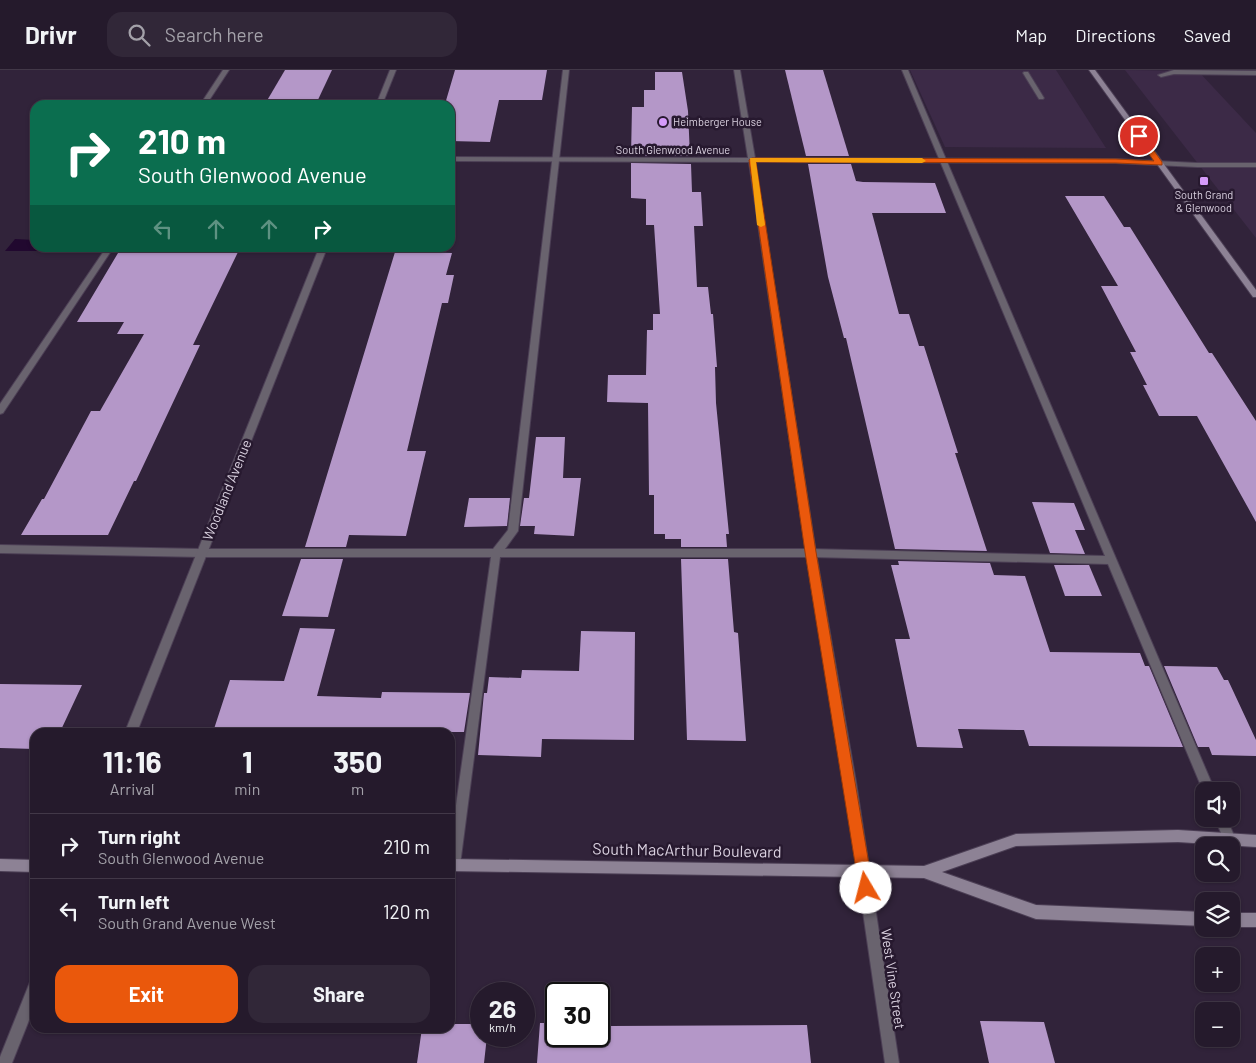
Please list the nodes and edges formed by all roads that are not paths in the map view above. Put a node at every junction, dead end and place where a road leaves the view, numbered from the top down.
1 (226, 70) edge
2 (393, 70) edge
3 (566, 70) edge
4 (737, 70) edge
5 (905, 70) edge
6 (1092, 70) edge
7 (1026, 73) dead end
8 (1256, 73) edge
9 (1161, 76) dead end
10 (1041, 98) dead end
11 (206, 100) edge
12 (381, 100) edge
13 (455, 158) edge
14 (556, 159) junction
15 (752, 160) junction
16 (944, 161) junction
17 (1160, 164) junction
18 (1256, 165) edge
19 (105, 252) edge
20 (321, 252) edge
21 (1255, 291) edge
22 (0, 411) edge
23 (0, 549) edge
24 (810, 552) junction
25 (202, 553) junction
26 (496, 553) junction
27 (1110, 560) junction
28 (133, 728) edge
29 (1205, 782) edge
30 (1204, 837) edge
31 (1240, 839) edge
32 (1256, 841) edge
33 (455, 843) edge
34 (455, 864) edge
35 (0, 865) edge
36 (30, 866) edge
37 (864, 870) junction
38 (924, 872) junction
39 (1195, 919) edge
40 (1240, 920) edge
41 (1256, 920) edge
42 (30, 999) edge
43 (4, 1063) edge
44 (892, 1063) edge

1 - 11 street
2 - 12 street
3 - 14 street
4 - 15 street, West Vine Street
5 - 16 street
6 - 17 main road
7 - 10 street
8 - 9 street
13 - 14 street, South Glenwood Avenue
14 - 15 street, South Glenwood Avenue
14 - 26 street
15 - 16 street, South Glenwood Avenue
15 - 24 street, West Vine Street
16 - 17 street, South Glenwood Avenue
16 - 27 street
17 - 18 street, South Glenwood Avenue
17 - 21 main road
19 - 22 street
20 - 25 street, Woodland Avenue
23 - 25 street
24 - 26 street
24 - 27 street
24 - 37 street, West Vine Street
25 - 26 street
25 - 28 street, Woodland Avenue
26 - 33 street
27 - 29 street
30 - 38 main road, South MacArthur Boulevard
31 - 32 main road, South MacArthur Boulevard
34 - 37 main road, South MacArthur Boulevard
35 - 36 main road
37 - 38 main road, South MacArthur Boulevard
37 - 44 street, West Vine Street
38 - 39 main road, South MacArthur Boulevard
40 - 41 main road
42 - 43 street

